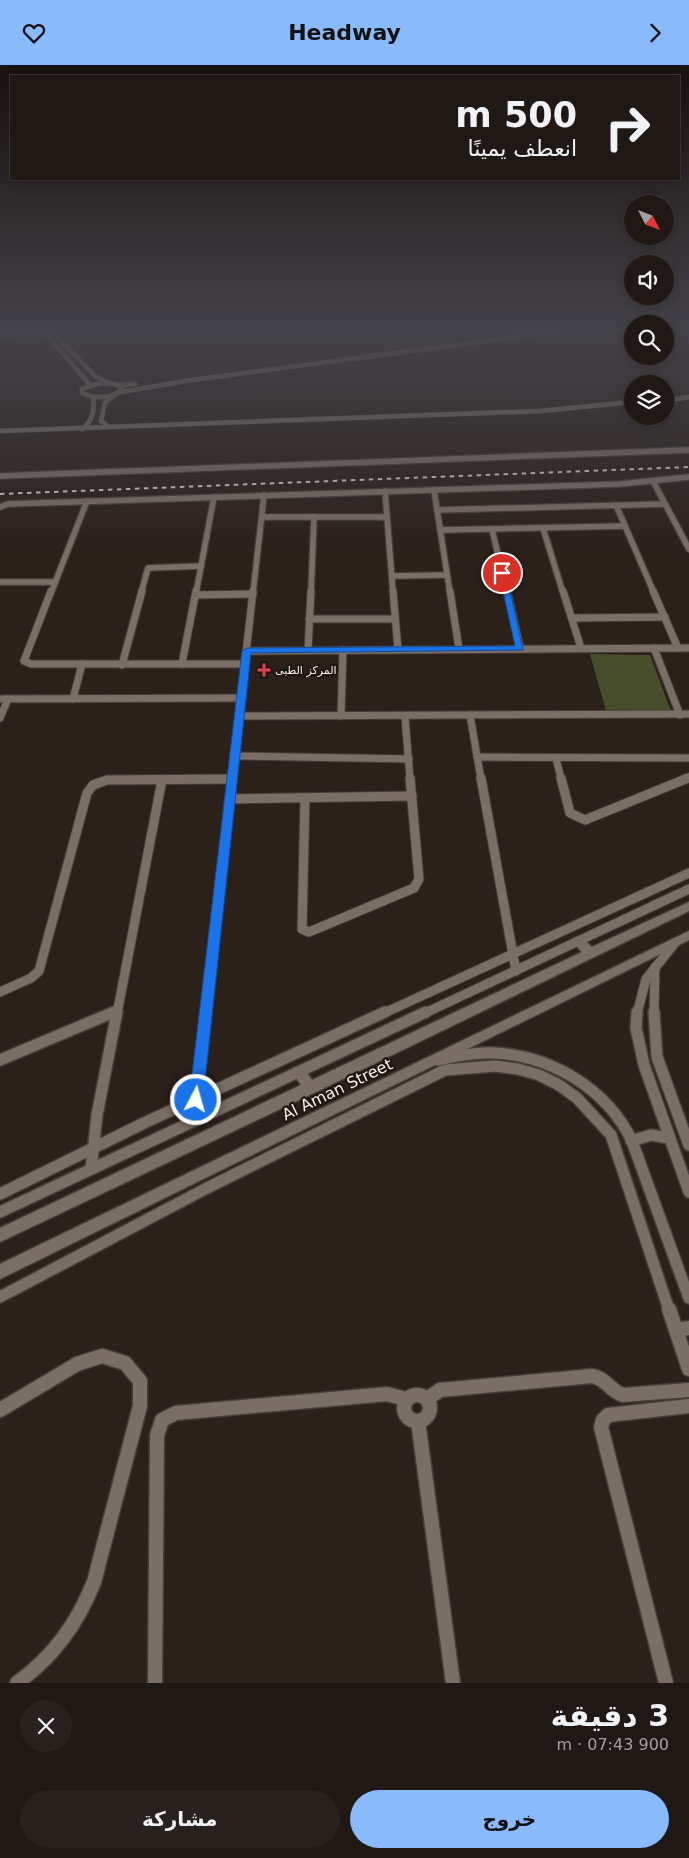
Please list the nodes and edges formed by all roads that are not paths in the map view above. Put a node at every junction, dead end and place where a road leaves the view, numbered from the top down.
1 (95, 403) edge
2 (106, 403) edge
3 (624, 403) edge
4 (624, 407) edge
5 (570, 410) junction
6 (109, 427) junction
7 (176, 427) junction
8 (81, 429) junction
9 (53, 431) junction
10 (0, 432) edge
11 (689, 451) edge
12 (0, 477) edge
13 (689, 477) edge
14 (653, 481) junction
15 (434, 490) junction
16 (385, 491) junction
17 (264, 495) junction
18 (214, 497) junction
19 (87, 501) junction
20 (665, 504) junction
21 (616, 505) junction
22 (0, 507) edge
23 (437, 511) junction
24 (262, 517) junction
25 (314, 517) junction
26 (387, 517) junction
27 (625, 526) junction
28 (543, 528) junction
29 (492, 529) junction
30 (440, 530) junction
31 (689, 549) edge
32 (201, 566) junction
33 (392, 575) junction
34 (447, 575) junction
35 (55, 582) junction
36 (0, 583) edge
37 (196, 595) junction
38 (253, 595) junction
39 (665, 617) junction
40 (572, 618) junction
41 (309, 619) junction
42 (395, 619) junction
43 (520, 648) junction
44 (581, 648) junction
45 (654, 648) junction
46 (678, 648) junction
47 (689, 648) edge
48 (398, 649) junction
49 (459, 649) junction
50 (308, 650) junction
51 (343, 650) junction
52 (247, 651) junction
53 (82, 664) junction
54 (182, 664) junction
55 (245, 664) junction
56 (122, 665) junction
57 (241, 698) junction
58 (4, 699) edge
59 (73, 699) junction
60 (470, 715) junction
61 (680, 715) junction
62 (689, 715) edge
63 (239, 716) junction
64 (341, 716) junction
65 (405, 717) junction
66 (0, 718) edge
67 (235, 756) junction
68 (477, 757) junction
69 (556, 758) junction
70 (689, 758) edge
71 (409, 759) junction
72 (689, 777) edge
73 (162, 779) junction
74 (232, 779) junction
75 (412, 796) junction
76 (305, 797) junction
77 (230, 799) junction
78 (689, 873) edge
79 (689, 889) edge
80 (689, 906) edge
81 (689, 935) edge
82 (578, 941) junction
83 (676, 942) junction
84 (591, 953) junction
85 (512, 954) junction
86 (655, 965) junction
87 (516, 971) junction
88 (0, 991) edge
89 (117, 1011) junction
90 (0, 1060) edge
91 (434, 1061) junction
92 (299, 1072) junction
93 (311, 1088) junction
94 (196, 1100) junction
95 (670, 1138) junction
96 (631, 1141) junction
97 (689, 1145) edge
98 (92, 1150) junction
99 (90, 1169) junction
100 (689, 1192) edge
101 (0, 1194) edge
102 (0, 1212) edge
103 (0, 1235) edge
104 (0, 1272) edge
105 (0, 1297) edge
106 (689, 1298) edge
107 (682, 1329) edge
108 (689, 1369) edge
109 (689, 1390) edge
110 (406, 1399) junction
111 (427, 1399) junction
112 (689, 1406) edge
113 (0, 1410) edge
114 (418, 1421) junction
115 (16, 1683) edge
116 (154, 1683) edge
117 (453, 1683) edge
118 (666, 1683) edge

1 - 8 street
2 - 6 street
3 - 5 street
4 - 5 street
5 - 7 street
6 - 7 street
6 - 8 street
7 - 9 street
8 - 9 street
9 - 10 street
11 - 12 street
13 - 14 street
14 - 15 street
14 - 20 street
15 - 16 street
15 - 23 street
16 - 17 street
16 - 26 street
17 - 18 street
17 - 24 street
18 - 19 street
18 - 32 street
19 - 22 street
19 - 35 street
20 - 21 street
20 - 31 street
21 - 23 street
21 - 27 street
23 - 30 street
24 - 25 street
24 - 38 street
25 - 26 street
25 - 41 street
26 - 33 street
27 - 28 street
27 - 39 street
28 - 29 street
28 - 40 street
29 - 30 street
29 - 43 street
30 - 34 street
32 - 37 street
32 - 56 street
33 - 34 street
33 - 42 street
34 - 49 street
35 - 36 street
35 - 53 street
37 - 38 street
37 - 54 street
38 - 52 street
39 - 40 street
39 - 46 street
40 - 44 street
41 - 42 street
41 - 50 street
42 - 48 street
43 - 44 street
43 - 49 street
44 - 45 street
45 - 46 street
45 - 61 street
46 - 47 street
48 - 49 street
48 - 51 street
50 - 51 street
50 - 52 street
51 - 64 street
52 - 55 street
53 - 56 street
53 - 59 street
54 - 55 street
54 - 56 street
55 - 57 street
57 - 59 street
57 - 63 street
58 - 59 street
58 - 66 street
60 - 61 street
60 - 65 street
60 - 68 street
61 - 62 street
63 - 64 street
63 - 67 street
64 - 65 street
65 - 71 street
67 - 71 street
67 - 74 street
68 - 69 street
68 - 85 street
69 - 70 street
69 - 72 street
71 - 75 street
73 - 74 street
73 - 88 street
73 - 89 street
74 - 77 street
75 - 76 street
75 - 76 street
76 - 77 street
77 - 94 street
78 - 85 street
79 - 82 street
80 - 84 street, Al Aman Street
81 - 83 street, Al Aman Street
82 - 84 street
82 - 87 street
83 - 86 street
83 - 91 street, Al Aman Street
84 - 93 street, Al Aman Street
85 - 87 street
85 - 94 street
86 - 95 street
86 - 97 street
87 - 92 street
89 - 90 street
89 - 98 street
91 - 96 street
91 - 104 street, Al Aman Street
92 - 93 street
92 - 99 street
93 - 103 street, Al Aman Street
94 - 98 street
95 - 96 street
95 - 100 street
96 - 106 street
98 - 99 street
98 - 101 street
99 - 102 street
105 - 107 street
107 - 108 street
109 - 111 street
110 - 111 street
110 - 114 street
110 - 116 street
111 - 114 street
112 - 118 street
113 - 115 street
114 - 117 street

